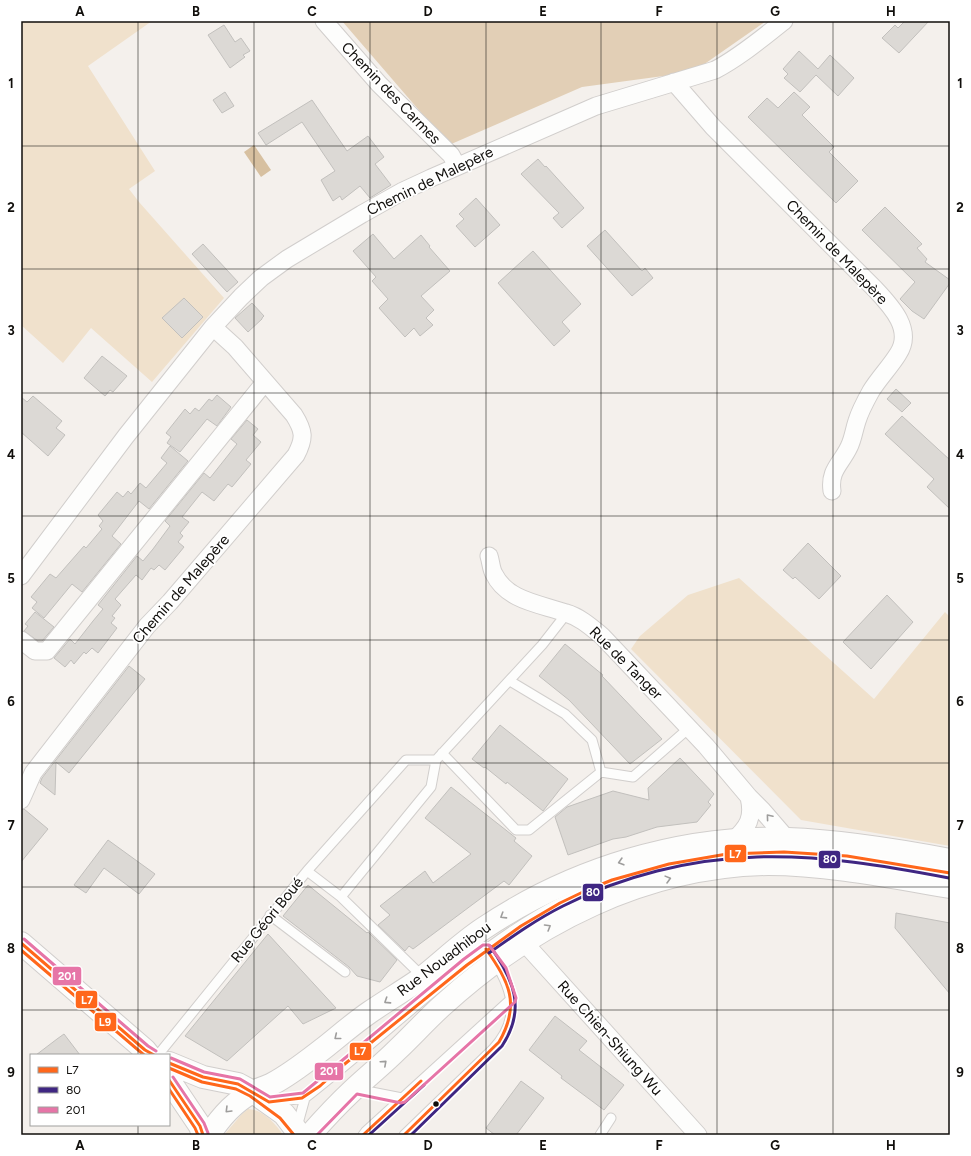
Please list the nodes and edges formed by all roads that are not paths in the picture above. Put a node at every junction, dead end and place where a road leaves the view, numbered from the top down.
1 (324, 21) edge
2 (784, 21) edge
3 (674, 82) junction
4 (457, 166) junction
5 (214, 327) junction
6 (265, 382) junction
7 (832, 491) dead end
8 (489, 556) dead end
9 (21, 576) edge
10 (567, 613) junction
11 (21, 640) edge
12 (510, 681) junction
13 (689, 728) junction
14 (439, 756) junction
15 (601, 772) junction
16 (749, 797) junction
17 (21, 800) edge
18 (787, 839) junction
19 (733, 841) junction
20 (950, 860) edge
21 (307, 871) junction
22 (950, 873) edge
23 (950, 887) edge
24 (341, 897) junction
25 (270, 915) junction
26 (526, 940) junction
27 (21, 942) edge
28 (491, 955) junction
29 (345, 972) dead end
30 (423, 977) junction
31 (511, 999) junction
32 (152, 1054) edge
33 (170, 1063) edge
34 (170, 1081) edge
35 (354, 1088) junction
36 (261, 1097) junction
37 (304, 1098) junction
38 (402, 1098) junction
39 (611, 1118) dead end
40 (302, 1133) edge
41 (202, 1135) edge
42 (209, 1135) edge
43 (363, 1135) edge
44 (404, 1135) edge
45 (600, 1135) edge
46 (698, 1135) edge

1 - 4 street, Chemin des Carmes
2 - 3 street, Chemin de Malepère
3 - 4 street, Chemin de Malepère
3 - 7 street, Chemin de Malepère
4 - 5 street, Chemin de Malepère
5 - 6 street, Chemin de Malepère
5 - 9 street, Chemin de Malepère
6 - 11 street
6 - 17 street, Chemin de Malepère
8 - 10 street, Rue de Tanger
10 - 12 lane
10 - 13 street, Rue de Tanger
12 - 14 lane
12 - 15 lane
13 - 15 lane
13 - 16 street, Rue de Tanger
14 - 15 lane
14 - 21 lane
14 - 24 lane
18 -> 16 street, Rue de Tanger
16 - 19 street
18 - 19 street, Rue Nouadhibou
18 - 20 street, Rue Nouadhibou
19 -> 30 street, Rue Nouadhibou
21 - 24 lane, Rue Géori Boué
21 - 25 lane, Rue Géori Boué
22 - 28 lane, Rue Nouadhibou
26 -> 23 street, Rue Nouadhibou
24 - 30 lane, Rue Géori Boué
25 - 29 lane
25 - 32 lane, Rue Géori Boué
26 - 28 street, Rue Nouadhibou
26 - 46 street, Rue Chien-Shiung Wu
27 - 32 street
28 - 31 lane
35 -> 28 street, Rue Nouadhibou
28 - 37 lane, Rue Nouadhibou
30 -> 36 street, Rue Nouadhibou
31 - 38 lane
31 - 44 lane
33 - 36 street
34 - 41 street
35 - 38 lane
35 - 40 street, Rue Nouadhibou
36 - 37 lane, Rue Nouadhibou
36 - 40 street
36 -> 42 street, Rue Nouadhibou
37 - 40 lane
38 - 43 lane
39 - 45 lane

